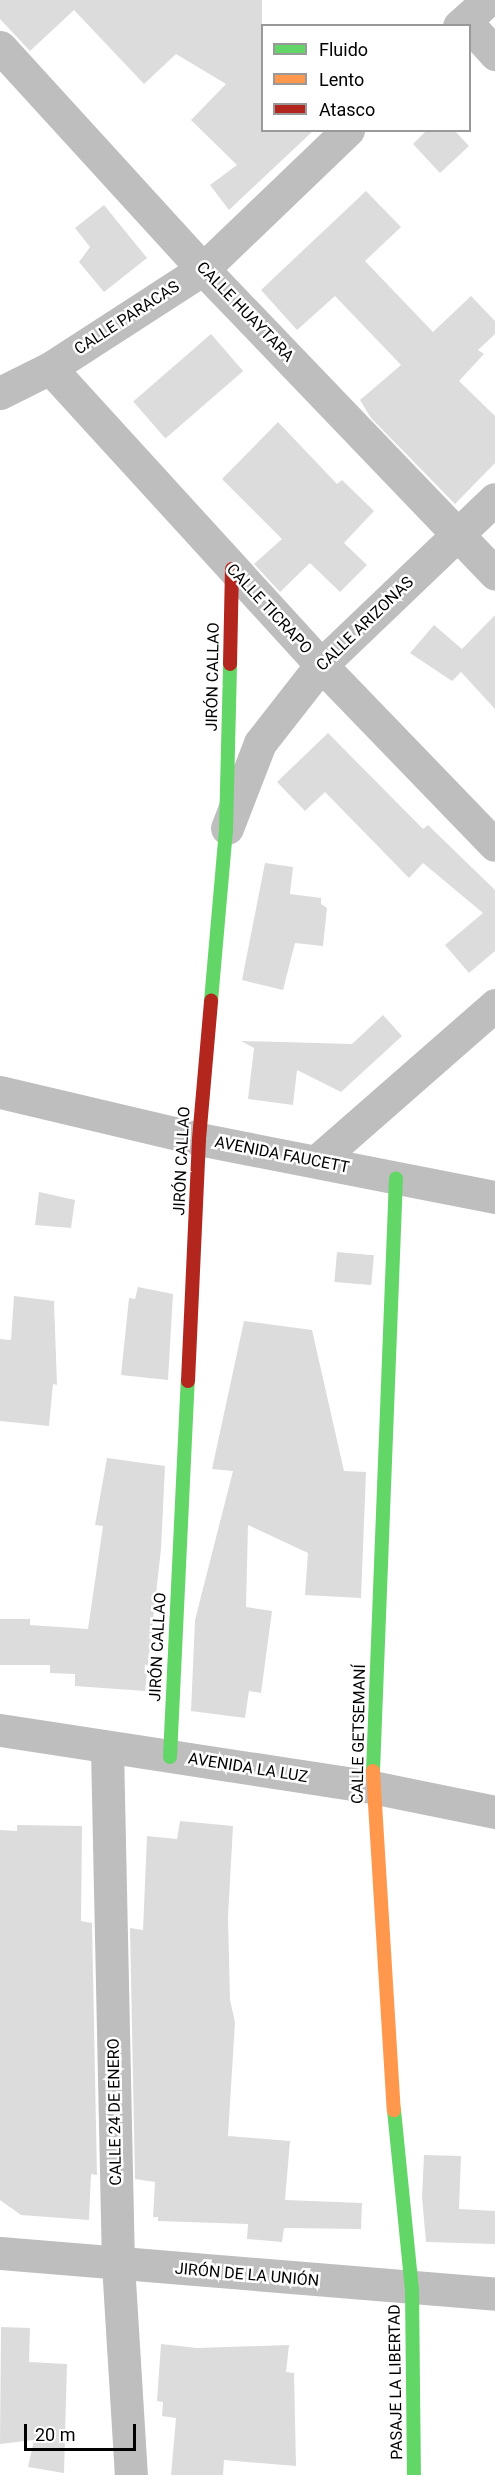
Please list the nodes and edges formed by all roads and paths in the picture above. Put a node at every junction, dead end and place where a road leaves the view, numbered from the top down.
1 (469, 16) edge
2 (0, 47) edge
3 (495, 54) edge
4 (346, 132) edge
5 (203, 269) junction
6 (50, 368) junction
7 (0, 393) edge
8 (495, 500) edge
9 (459, 534) junction
10 (232, 569) junction
11 (495, 574) edge
12 (321, 665) junction
13 (226, 830) junction
14 (495, 844) edge
15 (495, 1005) edge
16 (0, 1092) edge
17 (199, 1139) junction
18 (317, 1161) junction
19 (396, 1178) junction
20 (495, 1197) edge
21 (0, 1730) edge
22 (107, 1749) junction
23 (170, 1756) junction
24 (372, 1787) junction
25 (495, 1812) edge
26 (0, 2253) edge
27 (118, 2264) junction
28 (411, 2289) junction
29 (495, 2294) edge
30 (131, 2475) edge
31 (414, 2475) edge

1 - 3 street
2 - 5 street, CALLE HUAYTARA
4 - 5 street, CALLE PARACAS
5 - 6 street, CALLE PARACAS
5 - 9 street, CALLE HUAYTARA
6 - 7 street, CALLE PARACAS
6 - 10 street, CALLE TICRAPO
8 - 9 street, CALLE ARIZONAS
9 - 11 street, CALLE HUAYTARA
9 - 12 street, CALLE ARIZONAS
10 - 12 street, CALLE TICRAPO
10 - 13 street, JIRÓN CALLAO
12 - 13 street, CALLE ARIZONAS
12 - 14 street, CALLE TICRAPO
13 - 17 street, JIRÓN CALLAO
15 - 18 street
16 - 17 street, AVENIDA FAUCETT
17 - 18 street, AVENIDA FAUCETT
17 - 23 street, JIRÓN CALLAO
18 - 19 street, AVENIDA FAUCETT
19 - 20 street, AVENIDA FAUCETT
19 - 24 street, CALLE GETSEMANÍ
21 - 22 street, AVENIDA LA LUZ
22 - 23 street, AVENIDA LA LUZ
22 - 27 street, CALLE 24 DE ENERO
23 - 24 street, AVENIDA LA LUZ
24 - 25 street, AVENIDA LA LUZ
24 - 28 street, CALLE GETSEMANÍ
26 - 27 street, JIRÓN DE LA UNIÓN
27 - 28 street, JIRÓN DE LA UNIÓN
27 - 30 street, CALLE 24 DE ENERO
28 - 29 street, JIRÓN DE LA UNIÓN
28 - 31 street, PASAJE LA LIBERTAD

